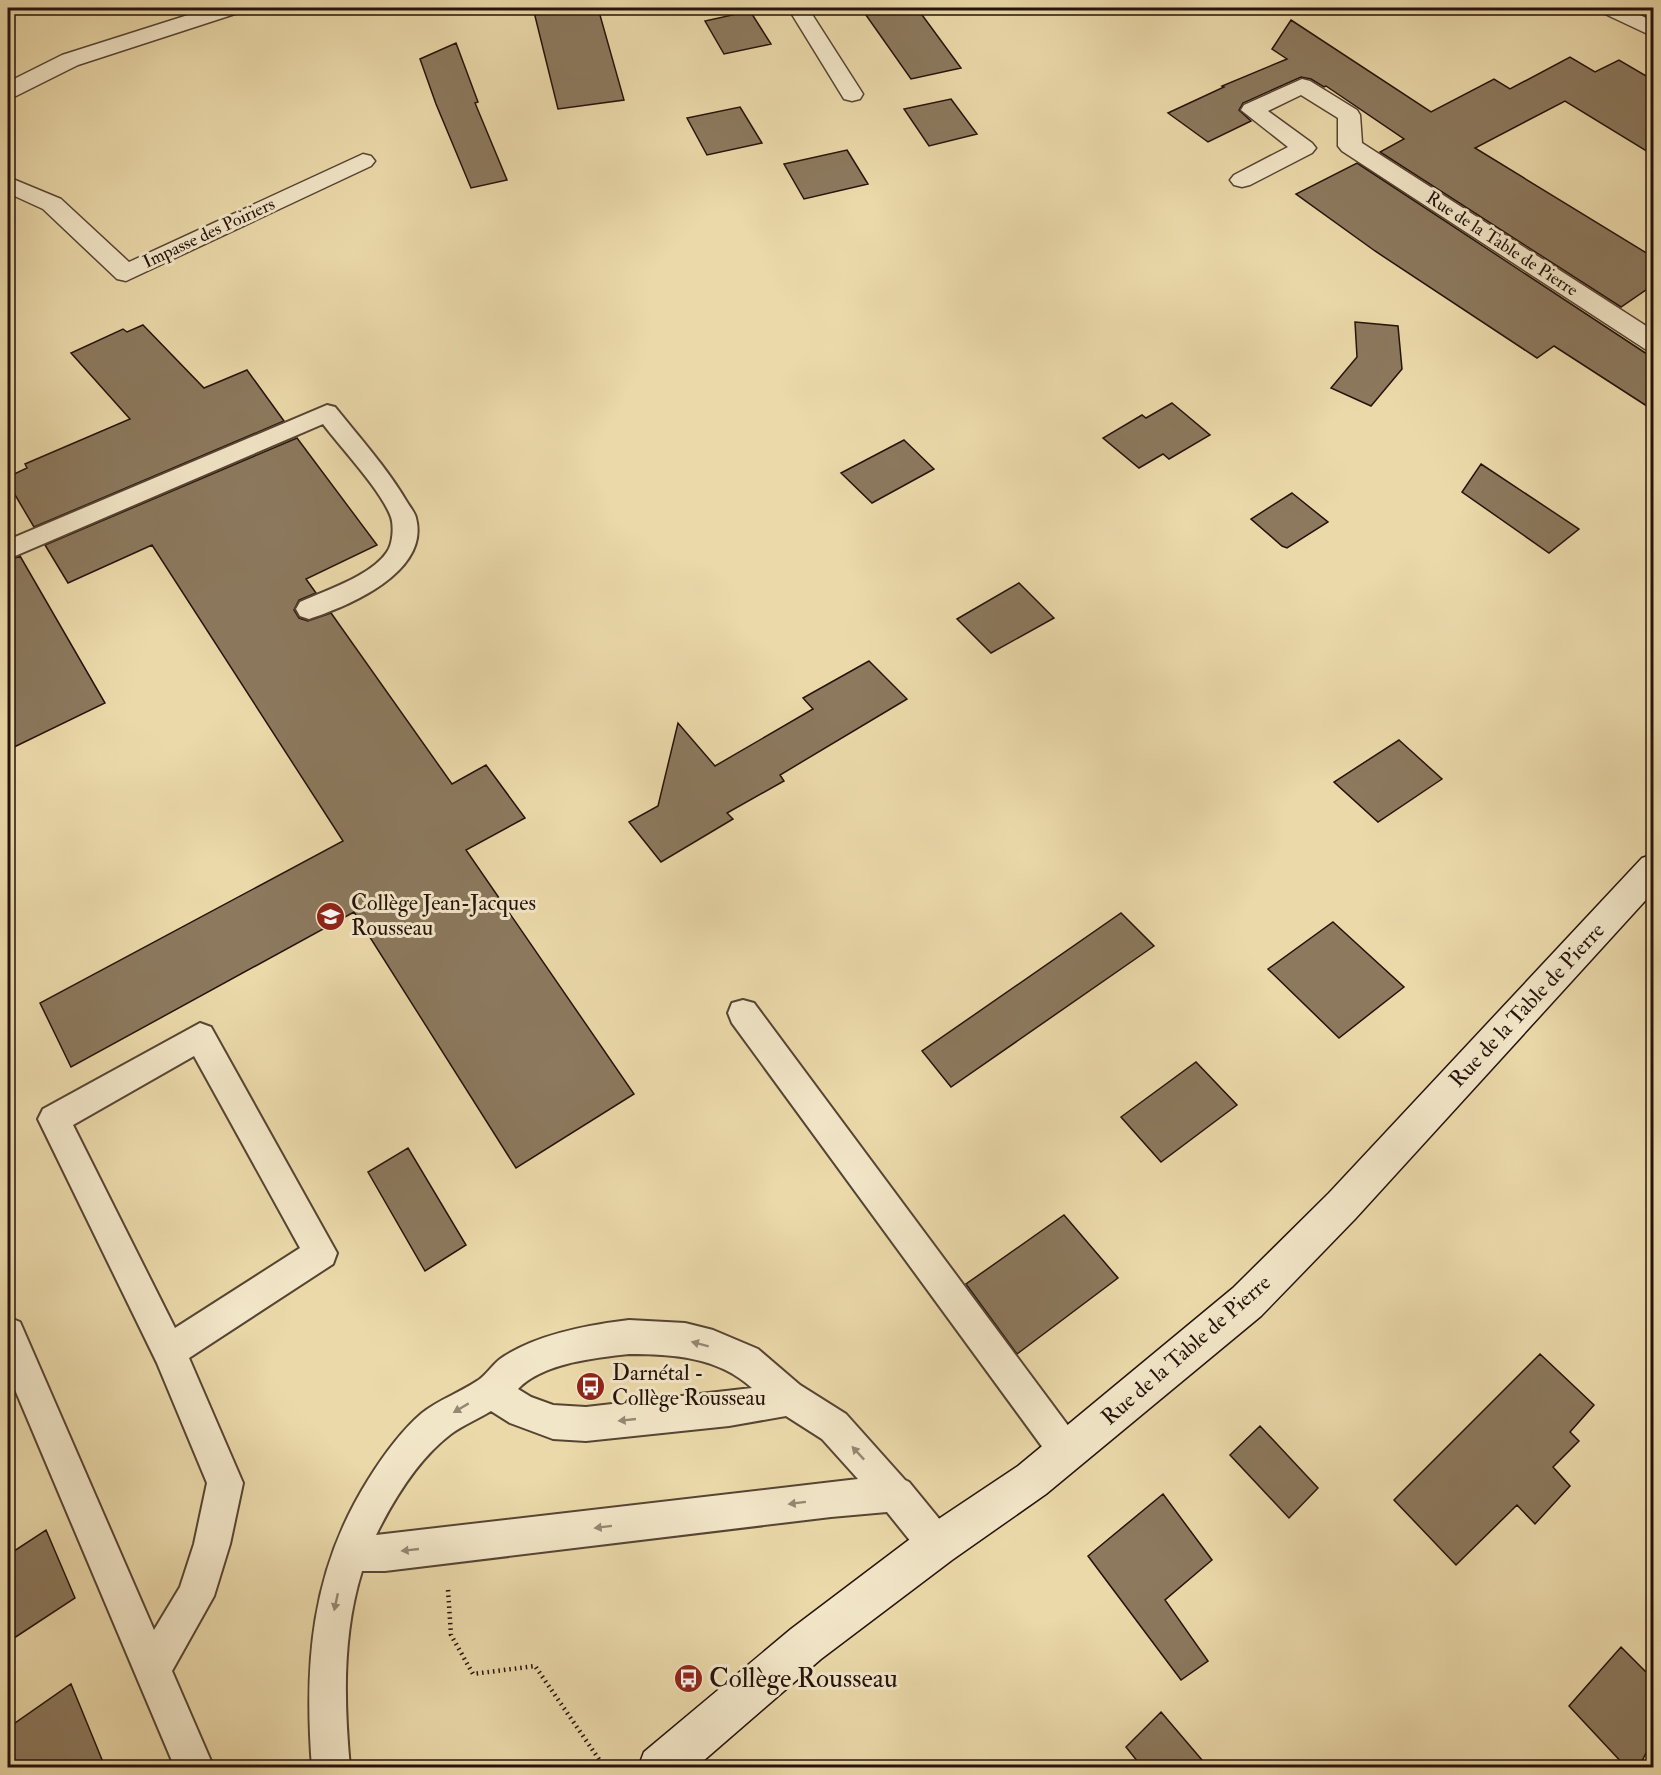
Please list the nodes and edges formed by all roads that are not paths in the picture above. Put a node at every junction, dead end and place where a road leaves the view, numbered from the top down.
1 (230, 8) edge
2 (798, 8) edge
3 (1611, 8) edge
4 (1653, 31) edge
5 (8, 91) edge
6 (852, 94) dead end
7 (1350, 146) junction
8 (1304, 148) junction
9 (363, 161) dead end
10 (1242, 180) dead end
11 (8, 184) edge
12 (1653, 343) edge
13 (8, 550) edge
14 (309, 609) dead end
15 (1653, 868) edge
16 (743, 1013) dead end
17 (8, 1334) edge
18 (169, 1351) junction
19 (492, 1392) junction
20 (789, 1398) junction
21 (1066, 1451) junction
22 (897, 1494) junction
23 (937, 1545) junction
24 (349, 1553) junction
25 (153, 1667) junction
26 (195, 1767) edge
27 (331, 1767) edge
28 (660, 1767) edge

1 - 5 street
2 - 6 street
3 - 4 street
7 - 8 street
7 - 8 street
7 - 12 street, Rue de la Table de Pierre
8 - 10 street
9 - 11 street, Impasse des Poiriers
13 - 14 lane
15 - 21 street, Rue de la Table de Pierre
16 - 21 lane
17 - 25 lane
18 - 18 lane
18 - 25 lane
20 -> 19 lane
20 -> 19 lane
19 -> 24 lane
22 -> 20 lane
21 - 23 street, Rue de la Table de Pierre
22 - 23 lane
22 -> 24 lane
23 - 28 street, Rue de la Table de Pierre
24 -> 27 lane
25 - 26 lane

